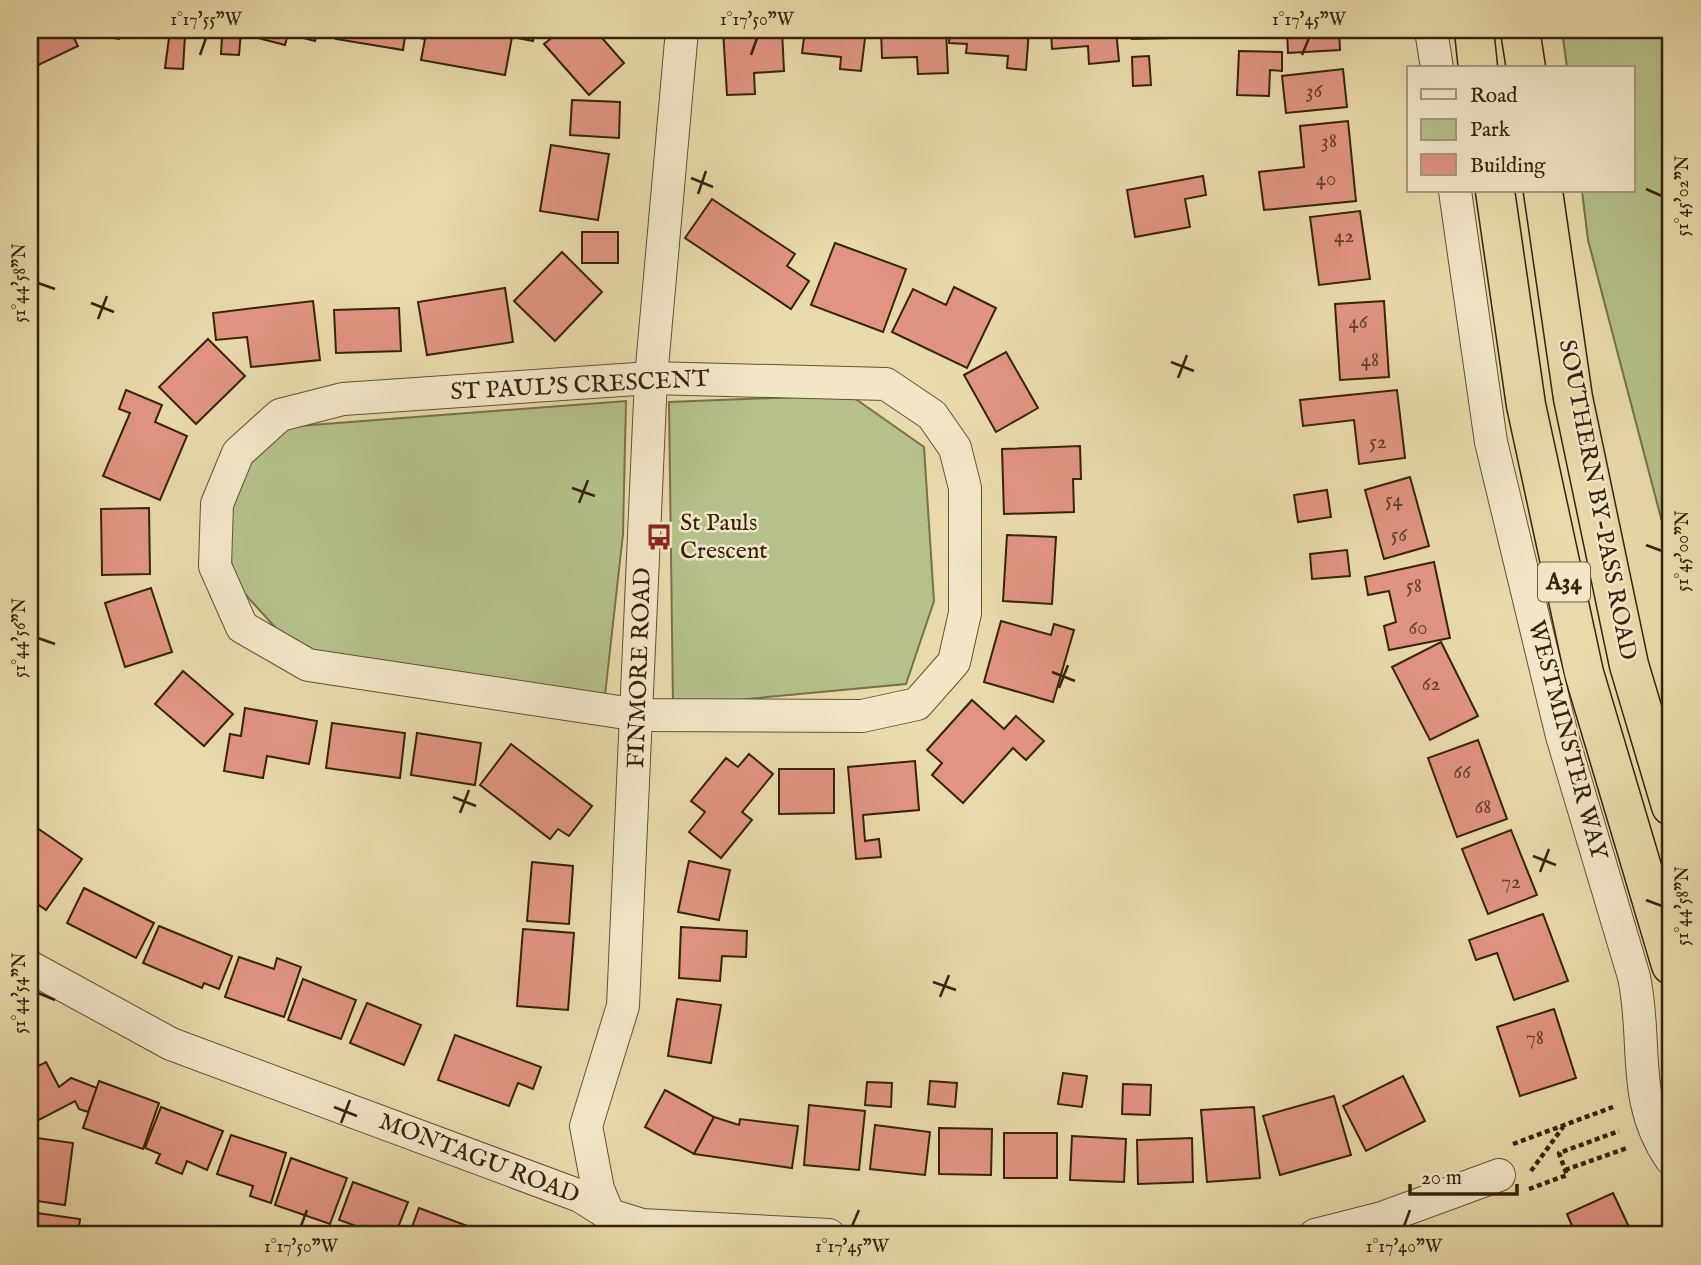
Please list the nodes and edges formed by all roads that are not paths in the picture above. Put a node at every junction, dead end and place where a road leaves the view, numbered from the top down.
1 (682, 30) edge
2 (1431, 30) edge
3 (1474, 30) edge
4 (1520, 30) edge
5 (1437, 66) edge
6 (1478, 66) edge
7 (1525, 66) edge
8 (1455, 192) edge
9 (1495, 192) edge
10 (1543, 192) edge
11 (651, 378) junction
12 (639, 715) junction
13 (1671, 806) edge
14 (1671, 965) edge
15 (30, 967) edge
16 (1671, 1159) edge
17 (1514, 1175) road end
18 (614, 1225) edge
19 (829, 1235) edge
20 (1315, 1235) edge

1 - 11 street, FINMORE ROAD
2 - 5 street
3 - 6 highway
4 - 7 highway
8 - 16 street, WESTMINSTER WAY
9 - 14 highway, SOUTHERN BY-PASS ROAD / A34
10 - 13 highway, SOUTHERN BY-PASS ROAD / A34
11 - 12 street, FINMORE ROAD
11 - 12 street, ST PAUL'S CRESCENT
11 - 12 street, ST PAUL'S CRESCENT
12 - 18 street, FINMORE ROAD
15 - 18 street, MONTAGU ROAD
17 - 20 street
18 - 19 street, MONTAGU ROAD

